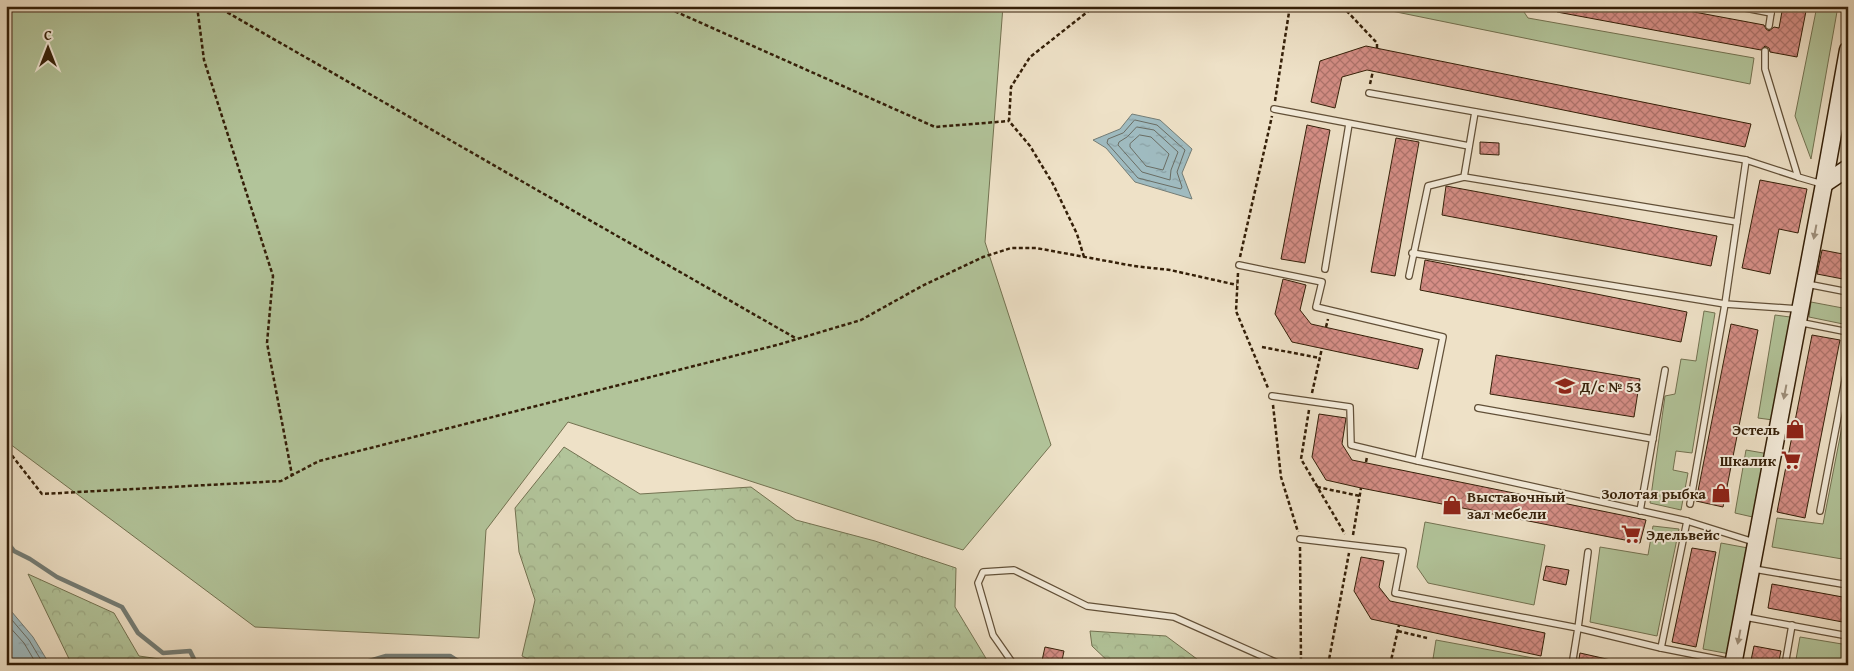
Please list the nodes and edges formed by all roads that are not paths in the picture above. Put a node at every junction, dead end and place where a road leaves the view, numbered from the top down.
1 (1735, 6) edge
2 (1772, 6) edge
3 (1771, 13) junction
4 (1769, 26) dead end
5 (1848, 50) edge
6 (1764, 51) dead end
7 (1369, 93) road end
8 (1274, 109) road end
9 (1474, 112) junction
10 (1349, 124) junction
11 (1469, 146) junction
12 (1746, 160) junction
13 (1848, 168) edge
14 (1464, 177) junction
15 (1798, 177) junction
16 (1824, 184) junction
17 (1737, 222) junction
18 (1412, 254) junction
19 (1239, 265) road end
20 (1324, 269) dead end
21 (1409, 276) dead end
22 (1805, 284) junction
23 (1848, 292) edge
24 (1725, 304) junction
25 (1799, 315) junction
26 (1848, 332) edge
27 (1848, 365) edge
28 (1665, 370) dead end
29 (1272, 396) road end
30 (1478, 408) dead end
31 (1653, 439) junction
32 (1418, 461) junction
33 (1690, 504) dead end
34 (1820, 510) dead end
35 (1640, 511) junction
36 (1687, 521) junction
37 (1300, 539) road end
38 (1756, 543) junction
39 (1588, 552) dead end
40 (1752, 568) junction
41 (1848, 585) edge
42 (1742, 616) junction
43 (1792, 625) junction
44 (1578, 628) junction
45 (1848, 636) edge
46 (1661, 648) junction
47 (1734, 663) edge
48 (1014, 665) edge
49 (1282, 665) edge
50 (1572, 665) edge
51 (1785, 665) edge

1 - 3 lane
2 - 3 lane
3 - 4 lane
5 - 16 street
6 - 15 lane
7 - 9 lane
8 - 10 lane
9 - 11 lane
9 - 12 lane
10 - 11 lane
10 - 20 lane
11 - 14 lane
12 - 15 lane
12 - 17 lane
13 - 16 street
14 - 17 lane
14 - 18 lane
15 - 16 lane
16 -> 22 street
17 - 24 lane
18 - 21 lane
18 - 24 lane
19 - 32 lane
22 - 23 lane
22 - 25 street
24 - 25 lane
24 - 33 lane
25 - 26 lane
25 -> 38 street
27 - 34 lane
28 - 31 lane
29 - 32 lane
30 - 31 lane
31 - 35 lane
32 - 35 lane
35 - 36 lane
36 - 38 lane
36 - 46 lane
37 - 44 lane
38 - 40 street
39 - 44 lane
40 - 41 lane
40 - 42 street
42 - 43 lane
42 -> 47 street
43 - 45 lane
43 - 51 lane
44 - 46 lane
44 - 50 lane
46 - 47 lane
48 - 49 lane

